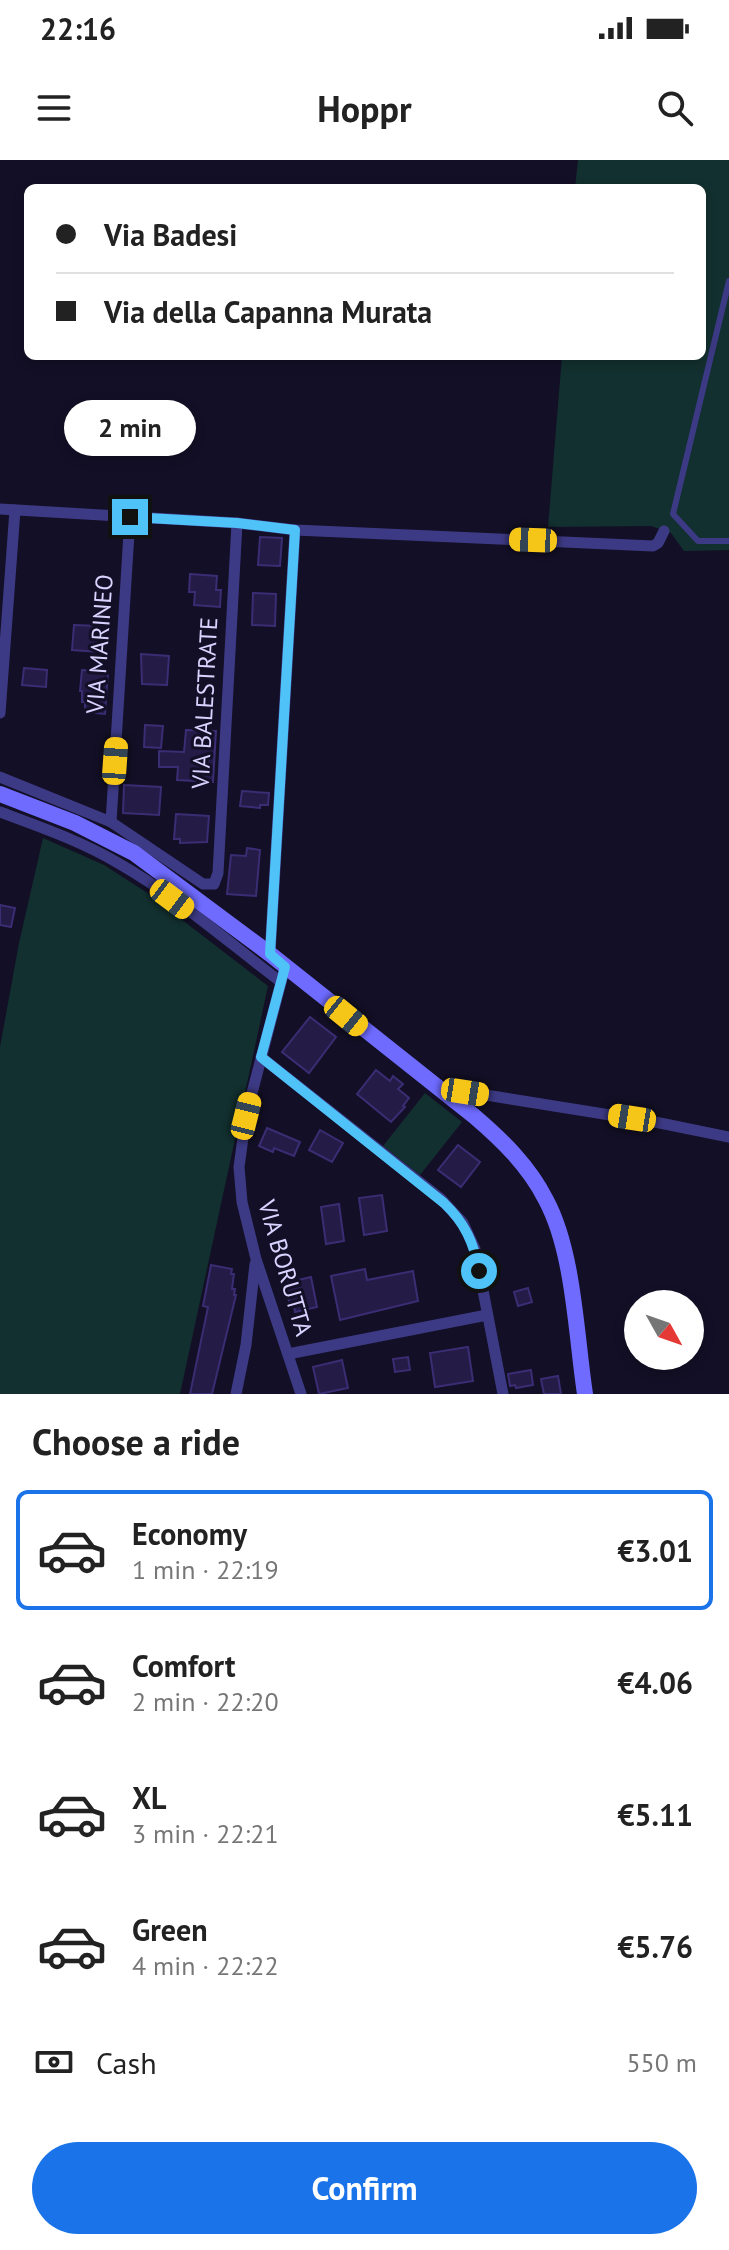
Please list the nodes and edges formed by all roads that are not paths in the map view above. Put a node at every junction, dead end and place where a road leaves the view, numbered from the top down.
1 (729, 281) edge
2 (0, 509) edge
3 (15, 510) junction
4 (673, 514) junction
5 (130, 517) junction
6 (237, 523) junction
7 (295, 530) junction
8 (664, 531) joint
9 (729, 541) edge
10 (3, 631) edge
11 (0, 713) edge
12 (0, 777) edge
13 (0, 794) edge
14 (0, 812) edge
15 (111, 822) junction
16 (72, 831) junction
17 (270, 954) junction
18 (283, 974) junction
19 (261, 1057) junction
20 (437, 1087) junction
21 (729, 1137) edge
22 (256, 1259) junction
23 (487, 1315) junction
24 (288, 1354) junction
25 (236, 1394) edge
26 (301, 1394) edge
27 (503, 1394) edge
28 (585, 1394) edge

1 - 4 lane
2 - 3 street
3 - 5 street
3 - 10 street
4 - 8 lane
4 - 9 lane
5 - 6 street
5 - 15 street, VIA MARINEO
6 - 7 street
6 - 15 street, VIA BALESTRATE
7 - 8 street
7 - 17 street
10 - 11 street
12 - 15 street
13 - 16 street
14 - 16 street
16 - 17 street
16 - 18 street
17 - 18 street
18 - 19 street, VIA BORUTTA
18 - 20 street
19 - 22 street, VIA BORUTTA
19 - 23 street
20 - 21 street
20 - 28 street
22 - 24 street, VIA BORUTTA
22 - 25 street
23 - 24 street
23 - 27 street
24 - 26 street, VIA BORUTTA

